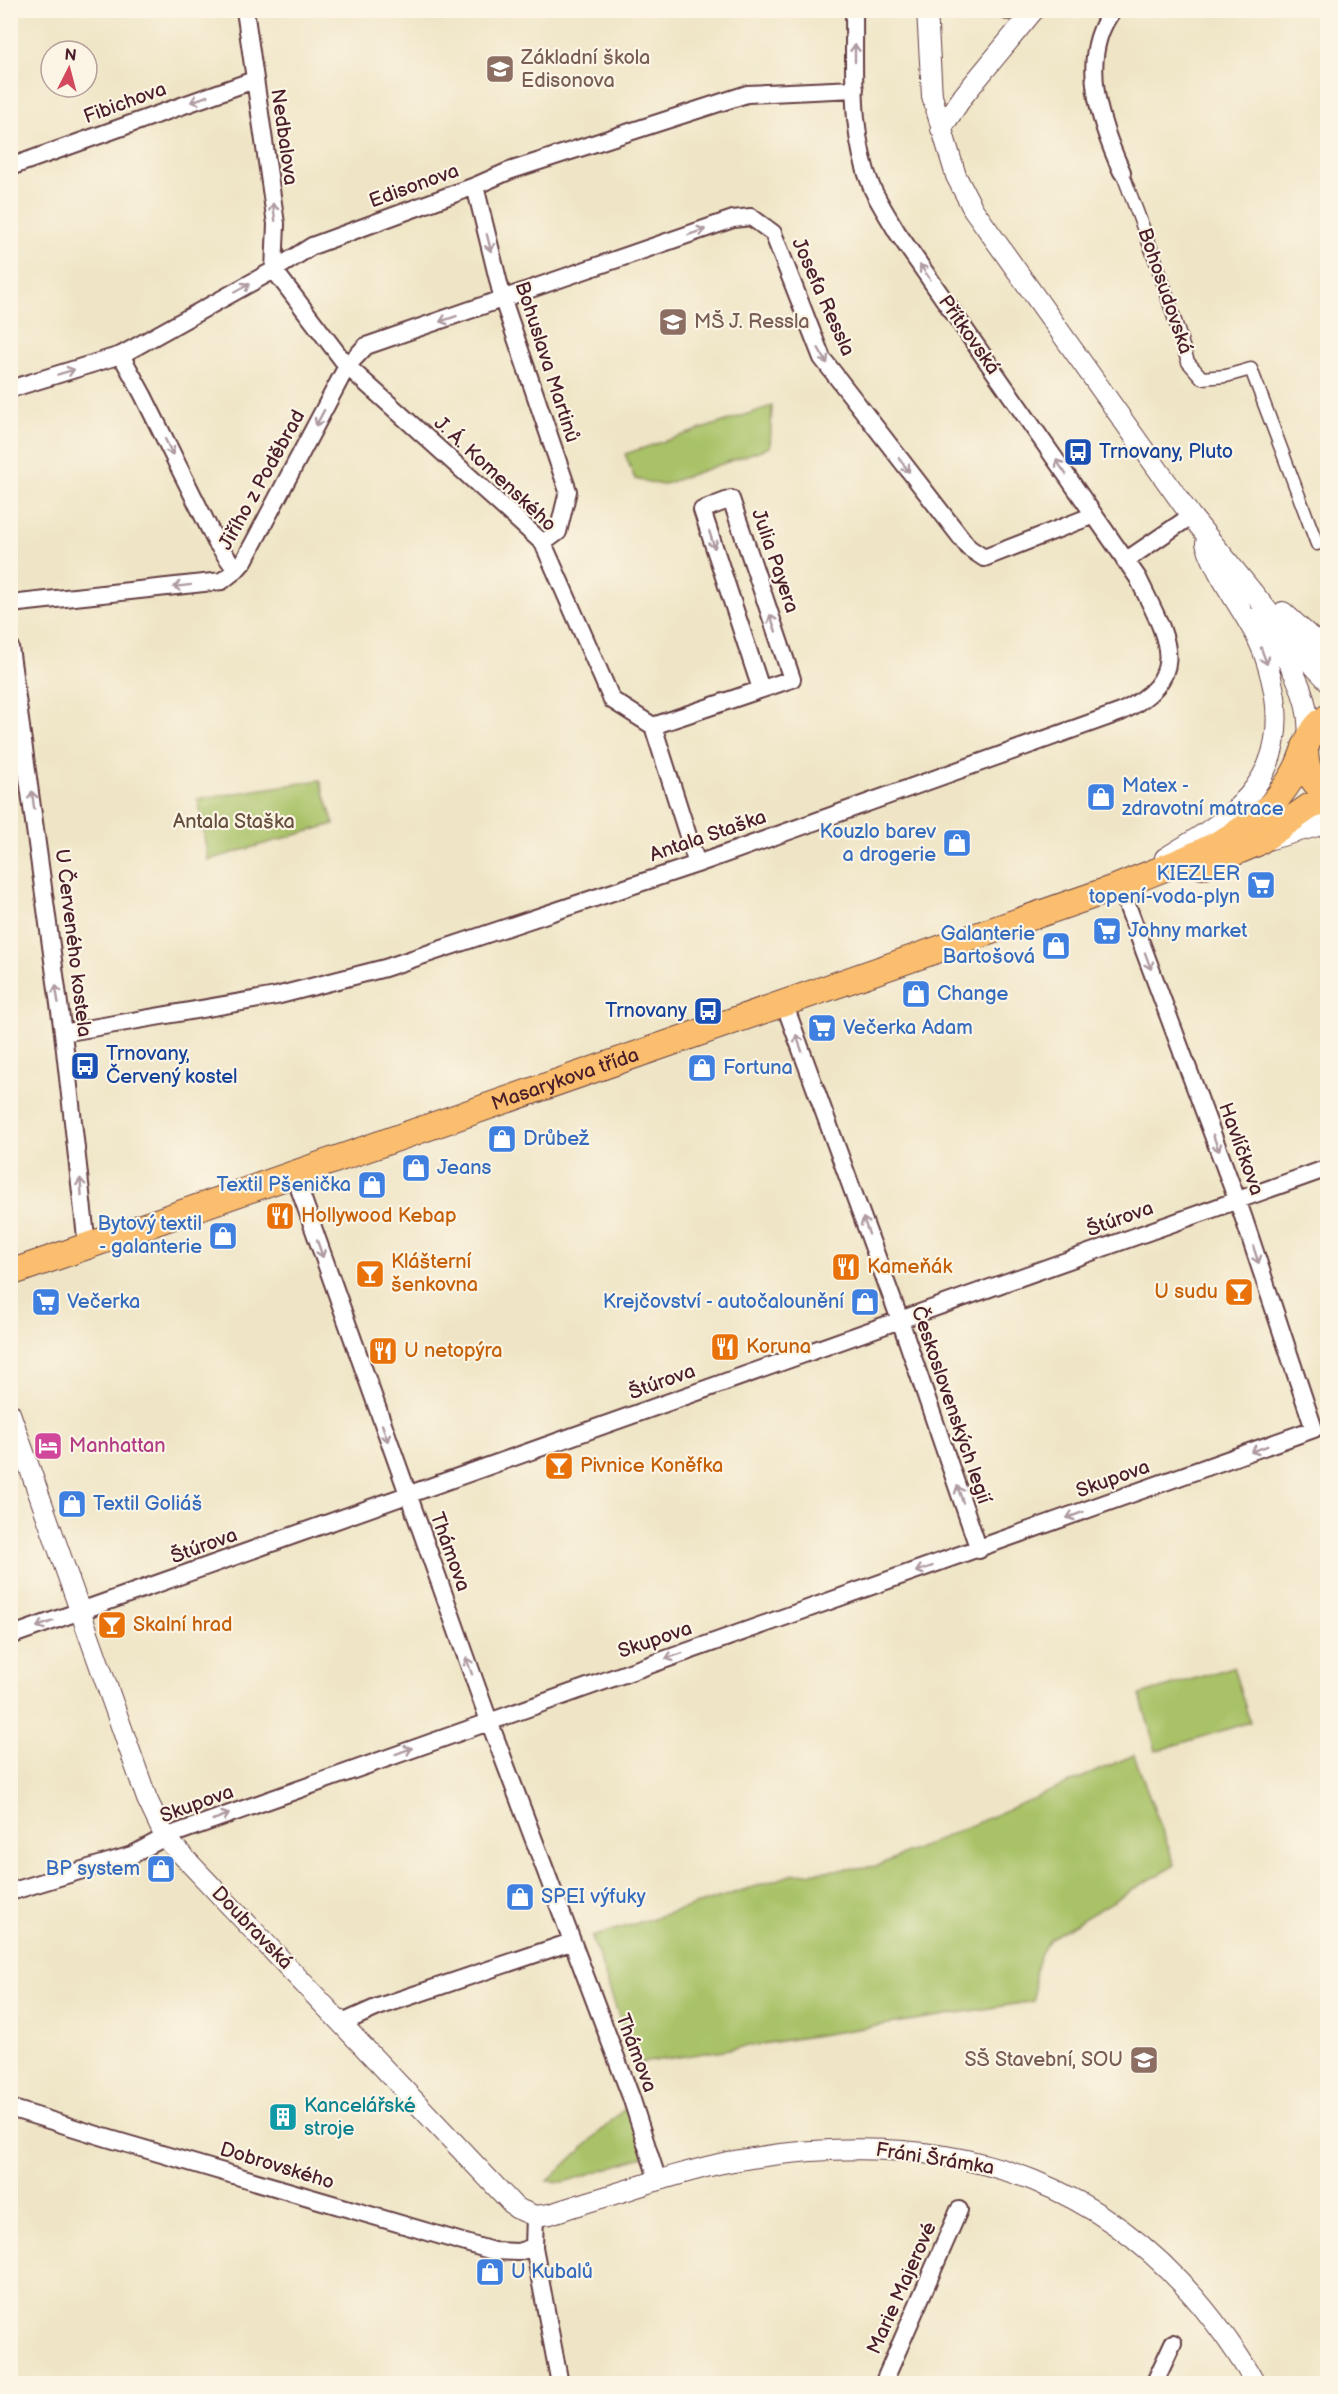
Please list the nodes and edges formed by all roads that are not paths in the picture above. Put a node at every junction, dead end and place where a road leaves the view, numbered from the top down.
1 (245, 10) edge
2 (854, 10) edge
3 (927, 10) edge
4 (1034, 10) edge
5 (1113, 10) edge
6 (254, 80) junction
7 (855, 89) junction
8 (941, 129) junction
9 (10, 166) edge
10 (1122, 172) joint
11 (475, 186) junction
12 (274, 270) junction
13 (503, 300) junction
14 (121, 355) junction
15 (348, 366) junction
16 (10, 389) edge
17 (1094, 515) junction
18 (1197, 522) junction
19 (543, 543) junction
20 (1317, 544) dead end
21 (1125, 561) junction
22 (236, 570) junction
23 (10, 604) edge
24 (1163, 632) joint
25 (10, 647) edge
26 (1328, 653) edge
27 (1328, 681) edge
28 (761, 688) junction
29 (1328, 717) edge
30 (653, 726) junction
31 (1306, 744) junction
32 (1328, 793) edge
33 (1328, 799) edge
34 (1328, 823) edge
35 (1257, 843) junction
36 (697, 864) junction
37 (1120, 886) junction
38 (784, 1003) junction
39 (63, 1033) junction
40 (1328, 1168) edge
41 (294, 1174) junction
42 (1237, 1200) junction
43 (87, 1246) junction
44 (10, 1273) edge
45 (900, 1320) junction
46 (10, 1413) edge
47 (1314, 1429) joint
48 (407, 1495) junction
49 (979, 1550) junction
50 (80, 1612) junction
51 (10, 1636) edge
52 (489, 1721) junction
53 (165, 1837) junction
54 (10, 1892) edge
55 (571, 1942) junction
56 (342, 2023) junction
57 (10, 2108) edge
58 (658, 2181) junction
59 (959, 2210) dead end
60 (535, 2216) junction
61 (534, 2247) junction
62 (1173, 2343) dead end
63 (560, 2384) edge
64 (883, 2384) edge
65 (1154, 2384) edge
66 (1256, 2384) edge

1 - 6 street, Nedbalova
7 -> 2 street, Přítkovská
3 - 8 street
4 - 8 street
5 - 10 street, Bohosudovská
6 -> 9 street, Fibichova
12 -> 6 street, Nedbalova
7 - 11 street, Edisonova
17 -> 7 street, Přítkovská
8 - 18 street
10 - 20 street, Bohosudovská
11 - 12 street, Edisonova
11 -> 13 street, Bohuslava Martinů
14 -> 12 street, Edisonova
12 - 15 street, J. Á. Komenského
13 -> 15 street, Josefa Ressla
13 -> 17 street, Josefa Ressla
13 - 19 street, Bohuslava Martinů
16 -> 14 street, Edisonova
14 -> 22 street
15 - 19 street, J. Á. Komenského
15 -> 22 street, Jiřího z Poděbrad
17 - 21 street, Přítkovská
18 - 21 street
18 - 26 street
18 - 27 street
18 - 31 street
18 -> 37 street
19 - 30 street, J. Á. Komenského
21 - 24 street, Přítkovská
22 -> 23 street, Jiřího z Poděbrad
24 - 36 street, Antala Staška
39 -> 25 street, U Červeného kostela
28 -> 28 street, Julia Payera
28 - 30 street, Julia Payera
29 - 31 main road, Masarykova třída
30 - 36 street
31 - 32 main road
31 - 37 main road, Masarykova třída
33 - 35 main road, Masarykova třída
34 - 35 street
35 - 37 main road, Masarykova třída
36 - 39 street, Antala Staška
37 - 38 main road, Masarykova třída
37 -> 42 street, Havlíčkova
38 - 41 main road, Masarykova třída
45 -> 38 street, Československých legií
43 -> 39 street, U Červeného kostela
40 - 42 street, Štúrova
41 - 43 main road, Masarykova třída
41 -> 48 street, Thámova
42 - 45 street, Štúrova
42 -> 47 street, Havlíčkova
43 - 44 main road, Masarykova třída
45 - 48 street, Štúrova
49 -> 45 street, Československých legií
46 - 50 street, Doubravská
47 -> 49 street, Skupova
48 - 50 street, Štúrova
52 -> 48 street, Thámova
49 -> 52 street, Skupova
50 -> 51 street, Štúrova
50 - 53 street, Doubravská
53 -> 52 street, Skupova
52 - 55 street, Thámova
53 - 54 street, Skupova
53 - 56 street, Doubravská
55 - 56 street
55 - 58 street, Thámova
56 - 60 street, Doubravská
57 - 61 street, Dobrovského
58 - 60 street, Fráni Šrámka
58 - 66 street, Fráni Šrámka
59 - 64 street, Marie Majerové
60 - 61 street
61 - 63 street
62 - 65 street

